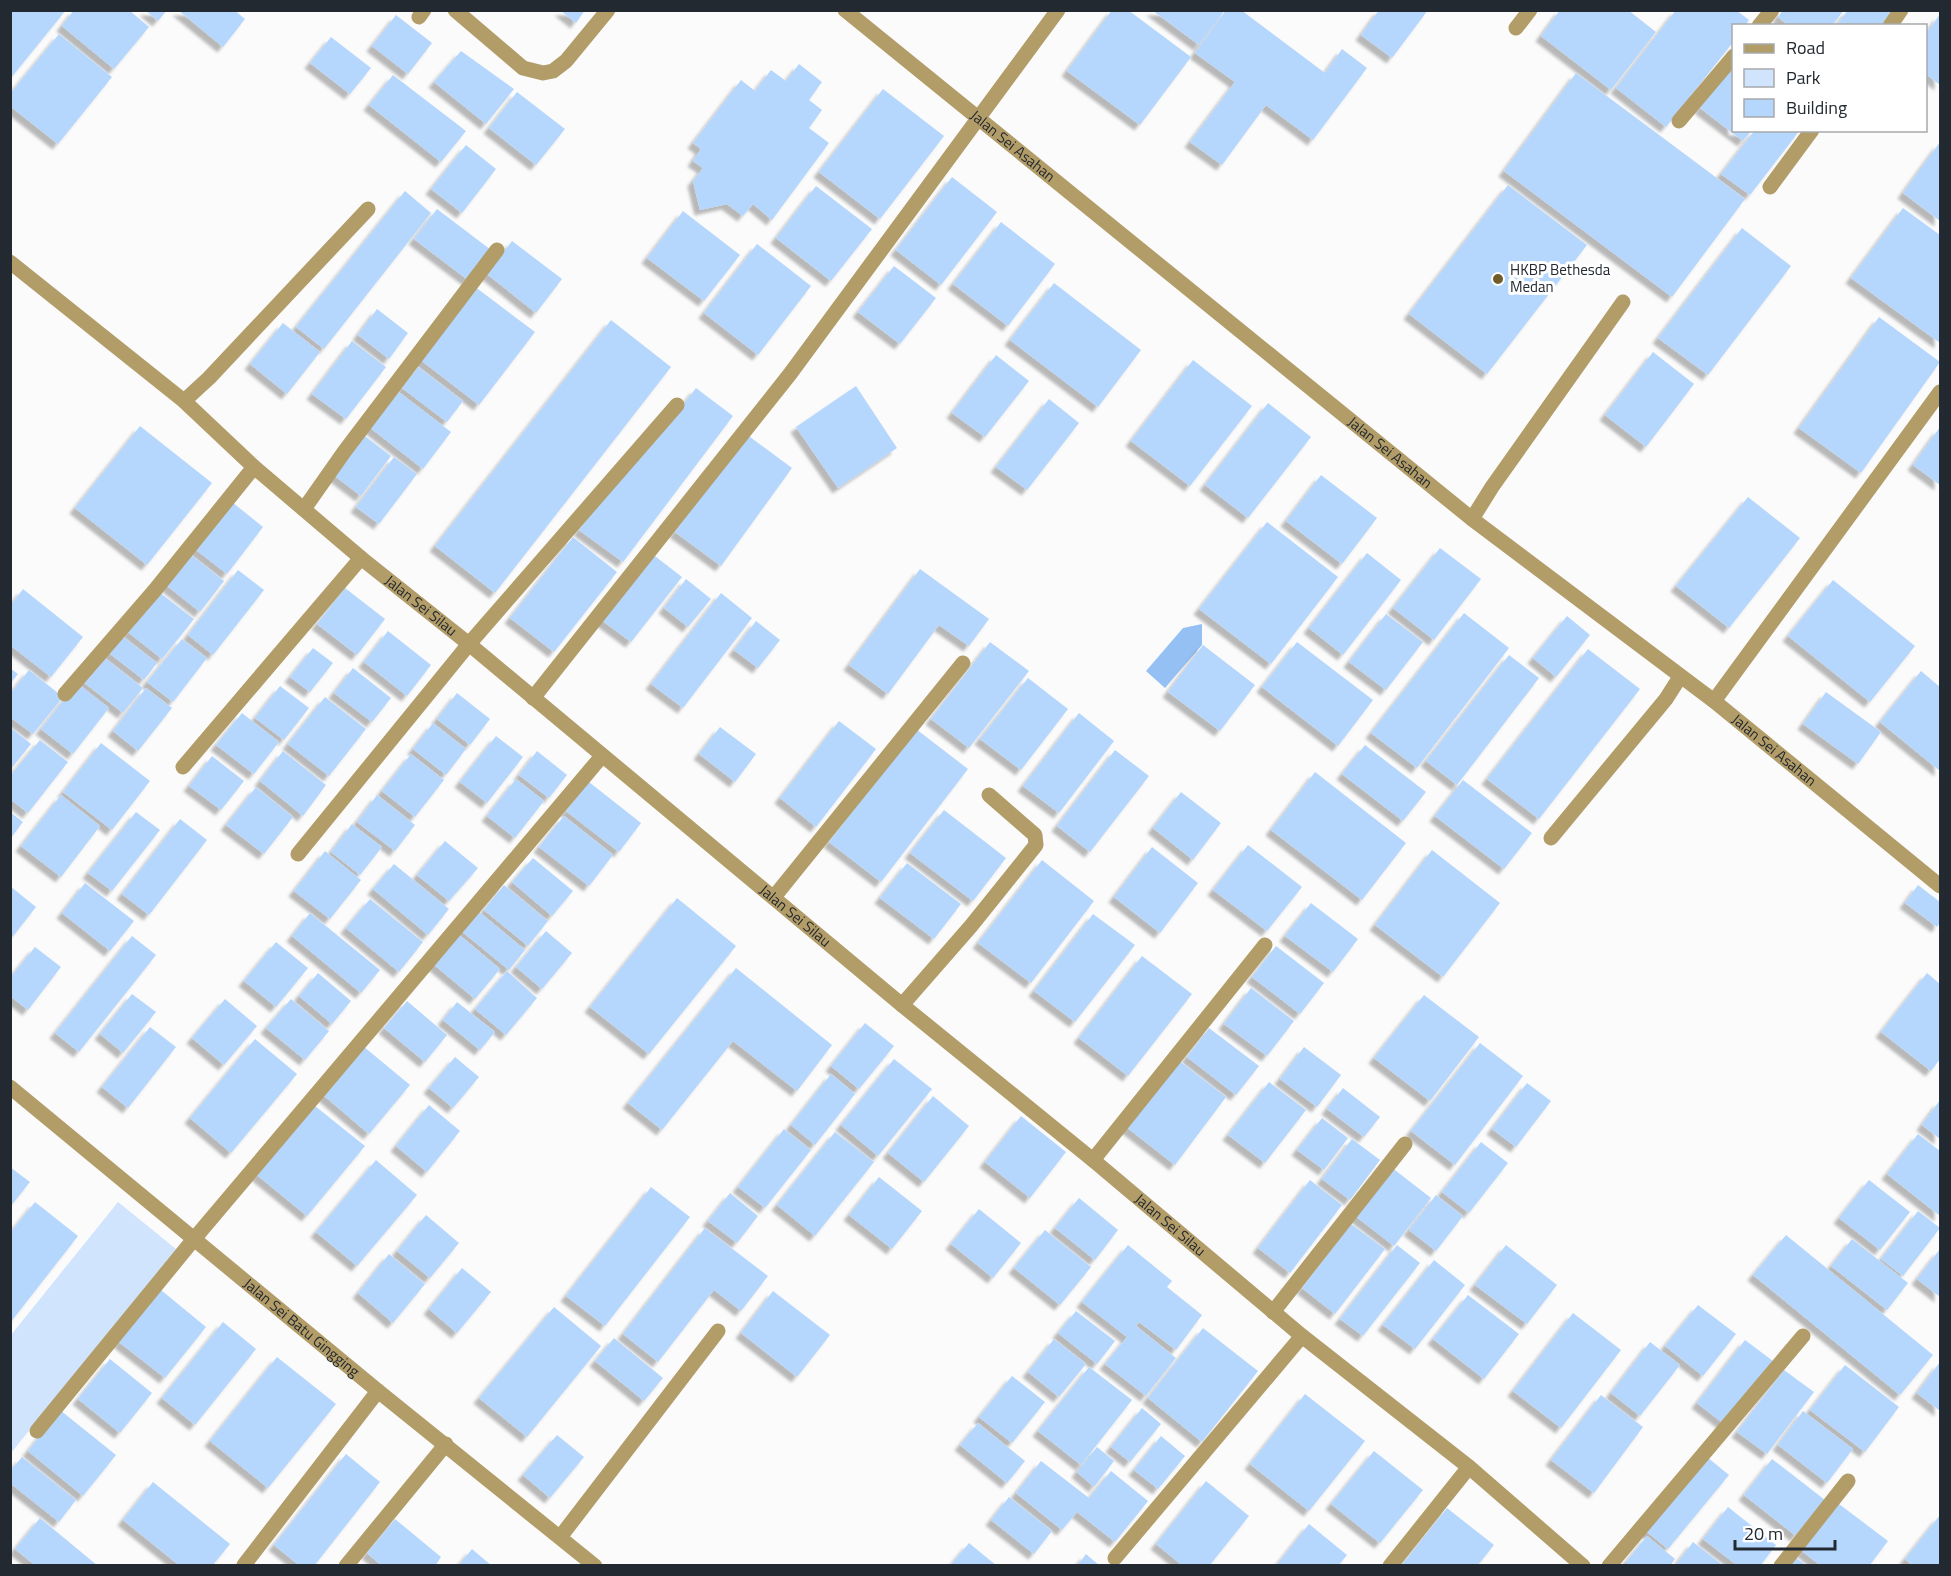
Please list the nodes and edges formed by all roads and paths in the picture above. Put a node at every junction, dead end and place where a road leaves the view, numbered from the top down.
1 (455, 10) edge
2 (608, 10) edge
3 (845, 10) edge
4 (1058, 10) edge
5 (1530, 10) edge
6 (1772, 10) edge
7 (1901, 10) edge
8 (1761, 24) edge
9 (1891, 24) edge
10 (1516, 28) dead end
11 (1732, 58) edge
12 (979, 118) junction
13 (1679, 121) dead end
14 (1811, 132) edge
15 (1770, 187) dead end
16 (368, 209) dead end
17 (497, 250) dead end
18 (10, 262) edge
19 (1623, 302) dead end
20 (1941, 392) edge
21 (184, 401) junction
22 (677, 405) dead end
23 (254, 467) junction
24 (304, 509) junction
25 (1472, 519) junction
26 (361, 558) junction
27 (469, 644) junction
28 (963, 663) dead end
29 (1680, 677) junction
30 (65, 694) dead end
31 (533, 698) junction
32 (1714, 701) junction
33 (602, 756) junction
34 (183, 767) dead end
35 (989, 795) dead end
36 (1551, 838) dead end
37 (297, 854) dead end
38 (1941, 886) edge
39 (774, 897) junction
40 (1265, 945) dead end
41 (902, 1005) junction
42 (12, 1092) edge
43 (1405, 1144) dead end
44 (1093, 1160) junction
45 (194, 1239) junction
46 (1273, 1312) junction
47 (718, 1331) dead end
48 (1302, 1336) junction
49 (1803, 1336) dead end
50 (378, 1391) junction
51 (38, 1431) dead end
52 (446, 1444) junction
53 (1469, 1467) junction
54 (1848, 1481) dead end
55 (561, 1536) junction
56 (1115, 1558) dead end
57 (244, 1565) edge
58 (346, 1566) edge
59 (595, 1566) edge
60 (1390, 1566) edge
61 (1583, 1566) edge
62 (1609, 1566) edge
63 (1781, 1566) edge

1 - 2 street
3 - 12 street, Jalan Sei Asahan
4 - 12 street
5 - 10 street
6 - 8 street
7 - 9 street
11 - 13 street
12 - 25 street, Jalan Sei Asahan
12 - 31 street
14 - 15 street
16 - 21 street
17 - 24 street
18 - 21 street, Jalan Sei Silau
19 - 25 street
20 - 32 street
21 - 23 street, Jalan Sei Silau
22 - 27 street
23 - 24 street, Jalan Sei Silau
23 - 30 street
24 - 26 street, Jalan Sei Silau
25 - 29 street, Jalan Sei Asahan
26 - 27 street, Jalan Sei Silau
26 - 34 street
27 - 31 street, Jalan Sei Silau
27 - 37 street
28 - 39 street
29 - 32 street, Jalan Sei Asahan
29 - 36 street
31 - 33 street, Jalan Sei Silau
32 - 38 street, Jalan Sei Asahan
33 - 39 street, Jalan Sei Silau
33 - 45 street
35 - 41 street
39 - 41 street, Jalan Sei Silau
40 - 44 street
41 - 44 street, Jalan Sei Silau
42 - 45 street, Jalan Sei Batu Gingging
43 - 46 street
44 - 46 street, Jalan Sei Silau
45 - 50 street, Jalan Sei Batu Gingging
45 - 51 street
46 - 48 street, Jalan Sei Silau
47 - 55 street
48 - 53 street, Jalan Sei Silau
48 - 56 street
49 - 62 street
50 - 52 street, Jalan Sei Batu Gingging
50 - 57 street
52 - 55 street, Jalan Sei Batu Gingging
52 - 58 street
53 - 60 street
53 - 61 street, Jalan Sei Silau
54 - 63 street
55 - 59 street, Jalan Sei Batu Gingging

